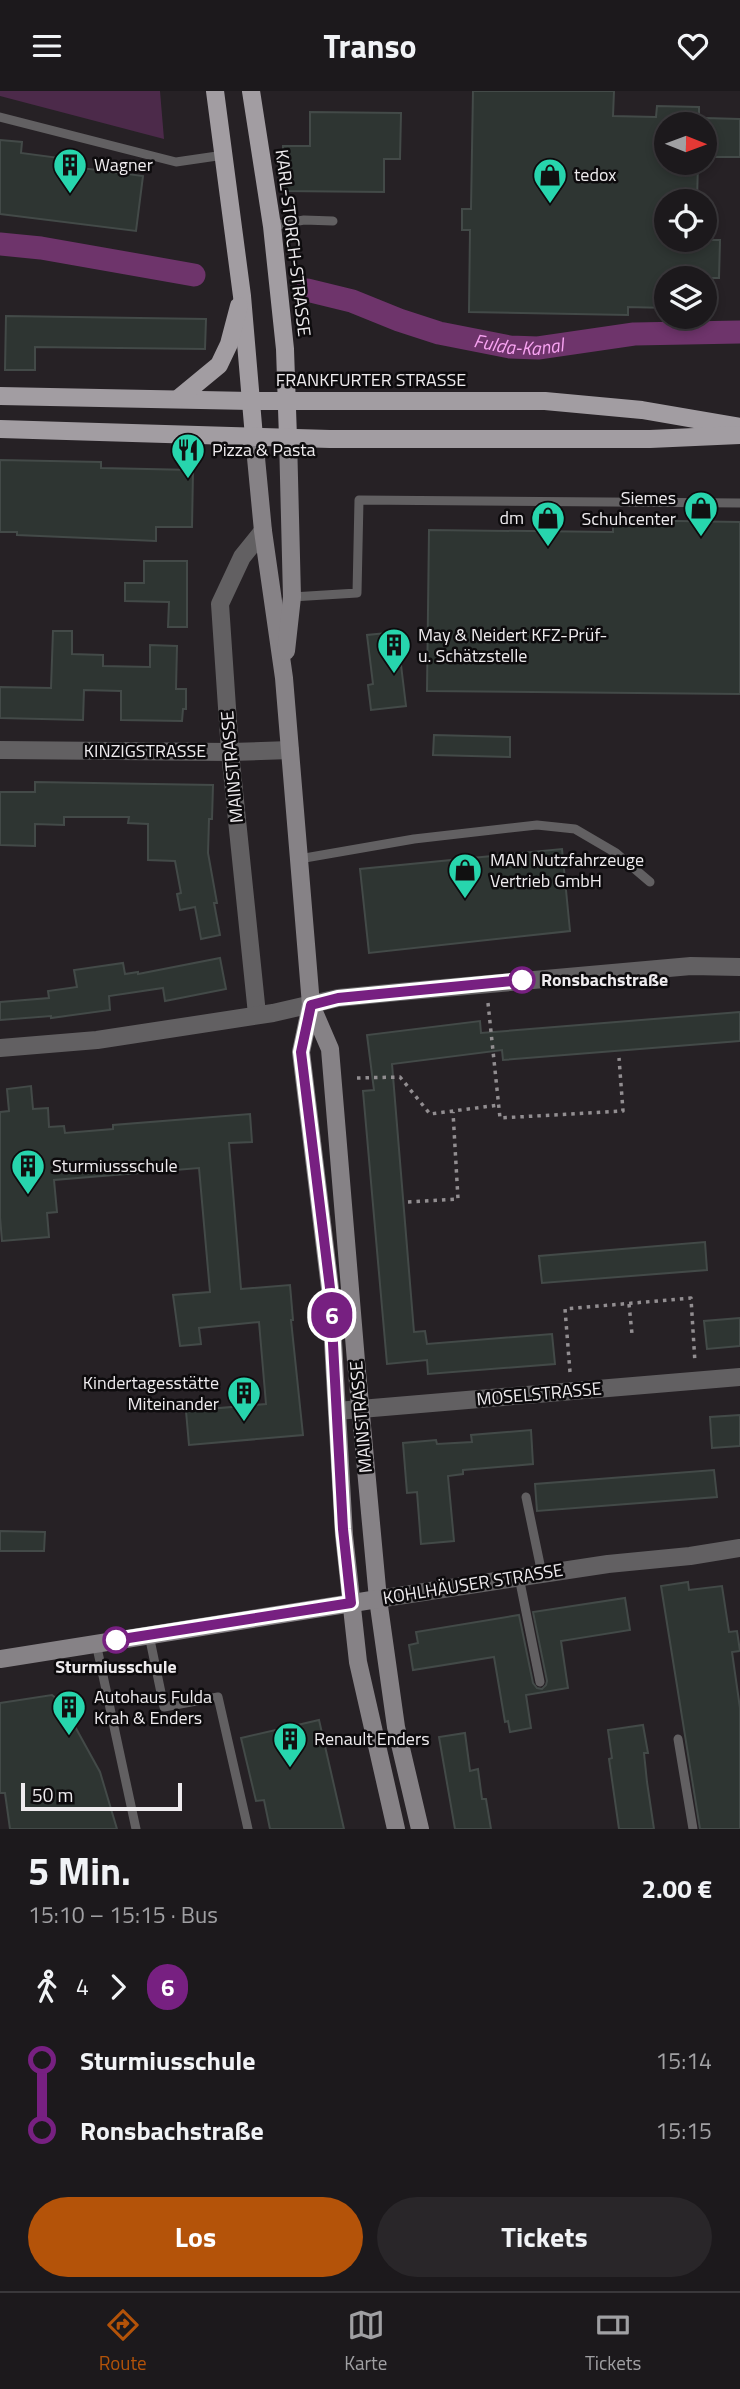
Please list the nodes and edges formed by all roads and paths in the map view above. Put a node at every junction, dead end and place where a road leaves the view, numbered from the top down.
1 (215, 91) edge
2 (251, 91) edge
3 (0, 117) edge
4 (224, 155) junction
5 (333, 221) dead end
6 (272, 226) junction
7 (242, 296) junction
8 (0, 396) edge
9 (179, 398) junction
10 (251, 401) junction
11 (287, 401) junction
12 (740, 427) edge
13 (0, 429) edge
14 (740, 435) edge
15 (254, 437) junction
16 (288, 438) junction
17 (740, 503) edge
18 (262, 531) junction
19 (292, 597) junction
20 (284, 678) junction
21 (0, 750) edge
22 (290, 750) junction
23 (230, 752) junction
24 (299, 859) junction
25 (650, 882) dead end
26 (740, 967) edge
27 (488, 1003) dead end
28 (311, 1005) junction
29 (257, 1014) junction
30 (0, 1048) edge
31 (619, 1059) dead end
32 (357, 1078) dead end
33 (499, 1105) junction
34 (453, 1111) junction
35 (408, 1202) dead end
36 (629, 1304) junction
37 (632, 1334) dead end
38 (695, 1372) dead end
39 (740, 1377) edge
40 (571, 1383) dead end
41 (360, 1409) junction
42 (337, 1411) junction
43 (526, 1497) dead end
44 (740, 1548) edge
45 (542, 1574) junction
46 (510, 1579) junction
47 (378, 1599) junction
48 (351, 1603) junction
49 (149, 1635) junction
50 (96, 1643) junction
51 (0, 1658) edge
52 (540, 1682) dead end
53 (678, 1739) dead end
54 (136, 1829) edge
55 (247, 1829) edge
56 (396, 1829) edge
57 (420, 1829) edge
58 (694, 1829) edge

1 - 4 main road
2 - 6 main road, KARL-STORCH-STRASSE
3 - 4 lane
4 - 7 main road
5 - 6 lane
6 - 11 main road, KARL-STORCH-STRASSE
7 - 9 main road
7 - 10 main road
8 - 9 main road, FRANKFURTER STRASSE
9 - 10 main road, FRANKFURTER STRASSE
10 - 11 main road, FRANKFURTER STRASSE
10 - 15 main road
11 - 12 main road, FRANKFURTER STRASSE
11 - 16 main road, KARL-STORCH-STRASSE
13 - 15 main road
14 - 16 main road
15 - 16 main road
15 - 18 main road, MAINSTRASSE
16 - 19 main road, MAINSTRASSE
17 - 19 lane
18 - 20 main road, MAINSTRASSE
18 - 23 street, MAINSTRASSE
19 - 20 main road, MAINSTRASSE
20 - 22 main road, MAINSTRASSE
21 - 23 street, KINZIGSTRASSE
22 - 23 street, KINZIGSTRASSE
22 - 24 main road, MAINSTRASSE
23 - 29 street, MAINSTRASSE
24 - 25 lane
24 - 28 main road, MAINSTRASSE
26 - 28 street
27 - 33 path
28 - 29 street
28 - 41 main road, MAINSTRASSE
28 - 42 main road, MAINSTRASSE
29 - 30 street
31 - 33 path
32 - 34 path
33 - 34 path
34 - 35 path
36 - 37 path
36 - 38 path
36 - 40 path
39 - 41 street, MOSELSTRASSE
41 - 42 street, MOSELSTRASSE
41 - 47 main road, MAINSTRASSE
42 - 48 main road, MAINSTRASSE
43 - 45 lane
44 - 45 street, KOHLHÄUSER STRASSE
45 - 46 street, KOHLHÄUSER STRASSE
46 - 47 street, KOHLHÄUSER STRASSE
46 - 52 lane
47 - 48 main road, KOHLHÄUSER STRASSE
47 - 57 main road, MAINSTRASSE
48 - 49 main road, KOHLHÄUSER STRASSE
48 - 56 main road, MAINSTRASSE
49 - 50 main road, KOHLHÄUSER STRASSE
49 - 55 lane
50 - 51 main road, KOHLHÄUSER STRASSE
50 - 54 lane
53 - 58 lane

